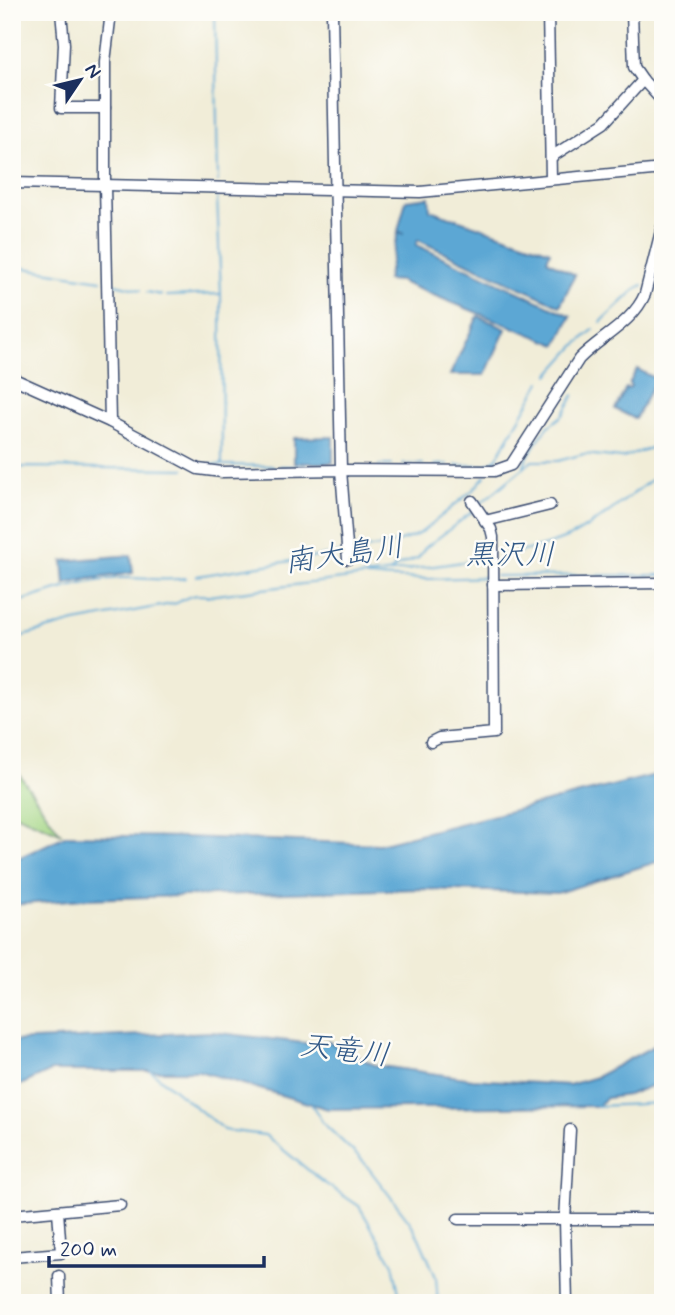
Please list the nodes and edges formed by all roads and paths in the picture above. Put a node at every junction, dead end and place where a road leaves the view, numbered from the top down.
1 (61, 12) edge
2 (111, 12) edge
3 (332, 12) edge
4 (548, 12) edge
5 (632, 12) edge
6 (643, 80) junction
7 (663, 102) edge
8 (105, 108) junction
9 (551, 157) junction
10 (663, 169) edge
11 (551, 179) junction
12 (12, 183) edge
13 (105, 185) junction
14 (335, 191) junction
15 (663, 223) edge
16 (12, 378) edge
17 (110, 422) junction
18 (341, 470) junction
19 (472, 501) dead end
20 (550, 505) dead end
21 (485, 521) junction
22 (348, 559) dead end
23 (493, 570) junction
24 (663, 583) edge
25 (431, 743) dead end
26 (570, 1130) dead end
27 (120, 1205) dead end
28 (58, 1211) junction
29 (12, 1215) edge
30 (458, 1219) dead end
31 (663, 1219) edge
32 (565, 1220) junction
33 (12, 1257) edge
34 (60, 1276) dead end
35 (60, 1303) edge
36 (567, 1303) edge

1 - 8 street
2 - 8 street
3 - 14 street
4 - 9 street
5 - 6 street
6 - 7 street
6 - 9 street
8 - 13 street
9 - 11 street
10 - 11 street
11 - 14 street
12 - 13 street
13 - 14 street
13 - 17 street
14 - 18 street
15 - 18 street
16 - 17 street
17 - 18 street
18 - 22 street
19 - 21 street
20 - 21 street
21 - 23 street
23 - 24 street
23 - 25 street
26 - 32 street
27 - 28 street
28 - 29 street
28 - 33 street
30 - 32 street
31 - 32 street
32 - 36 street
34 - 35 street

